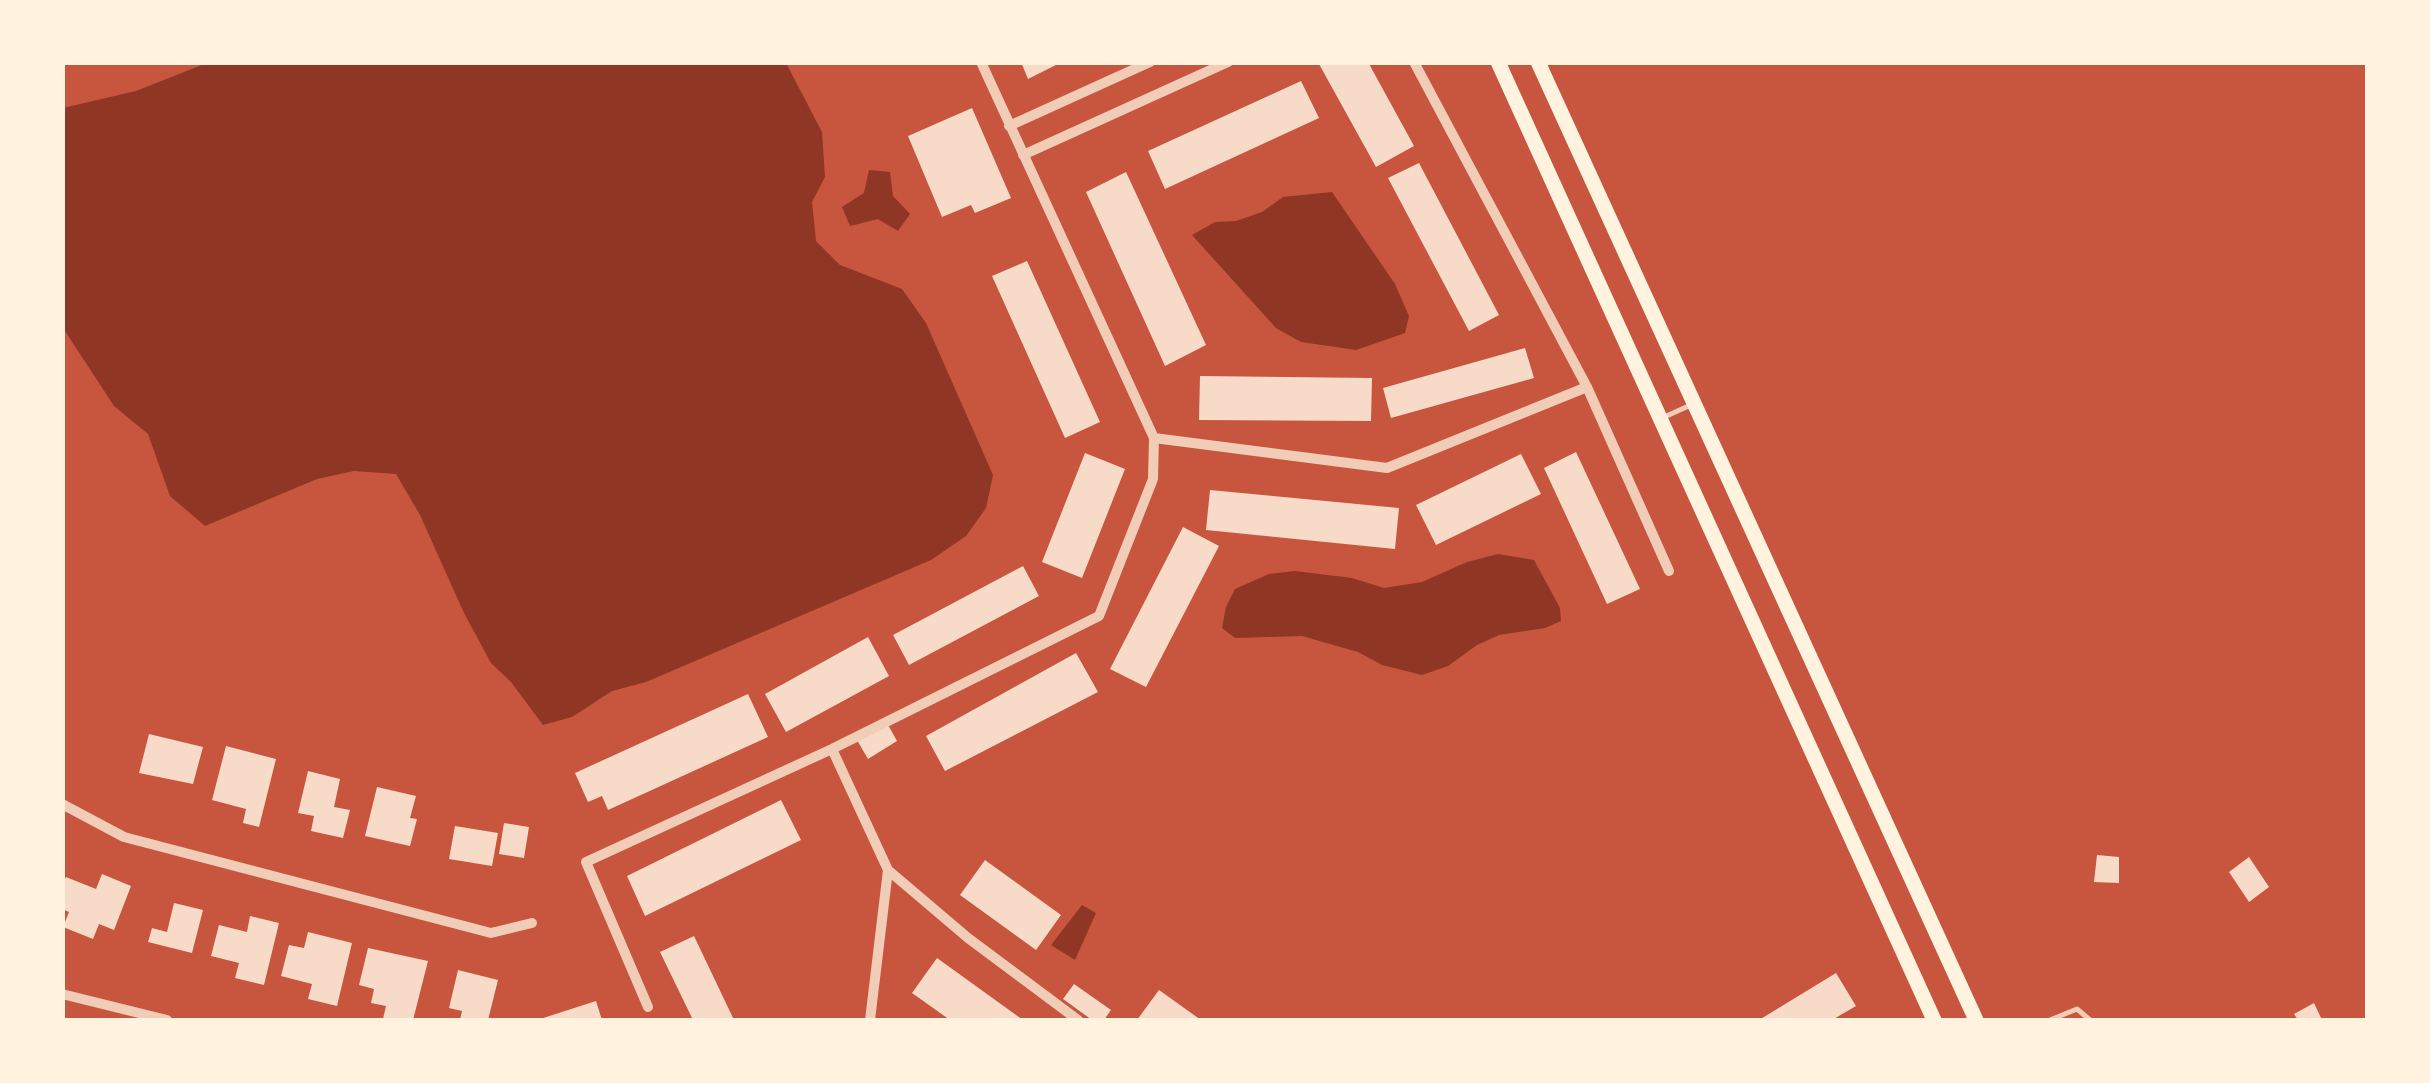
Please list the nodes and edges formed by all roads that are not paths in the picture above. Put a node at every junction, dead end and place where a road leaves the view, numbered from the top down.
1 (982, 62) edge
2 (1150, 62) edge
3 (1228, 62) edge
4 (1414, 62) edge
5 (1498, 62) edge
6 (1538, 62) edge
7 (1010, 126) junction
8 (1023, 155) junction
9 (1586, 387) junction
10 (1694, 404) junction
11 (1660, 420) junction
12 (1154, 438) junction
13 (1668, 571) dead end
14 (832, 748) junction
15 (62, 804) edge
16 (888, 870) junction
17 (532, 923) dead end
18 (62, 994) edge
19 (648, 1007) dead end
20 (166, 1020) edge
21 (870, 1020) edge
22 (1078, 1020) edge
23 (1934, 1020) edge
24 (1976, 1020) edge
25 (2050, 1020) edge
26 (2090, 1020) edge

1 - 7 street
2 - 7 street
3 - 8 street
4 - 9 street
5 - 11 main road
6 - 10 main road
7 - 8 street
8 - 12 street
9 - 12 street
9 - 13 street
10 - 11 lane
10 - 24 main road
11 - 23 main road
12 - 14 street
14 - 16 street
14 - 19 street
15 - 17 street
16 - 21 street
16 - 22 street
18 - 20 street
25 - 26 lane

